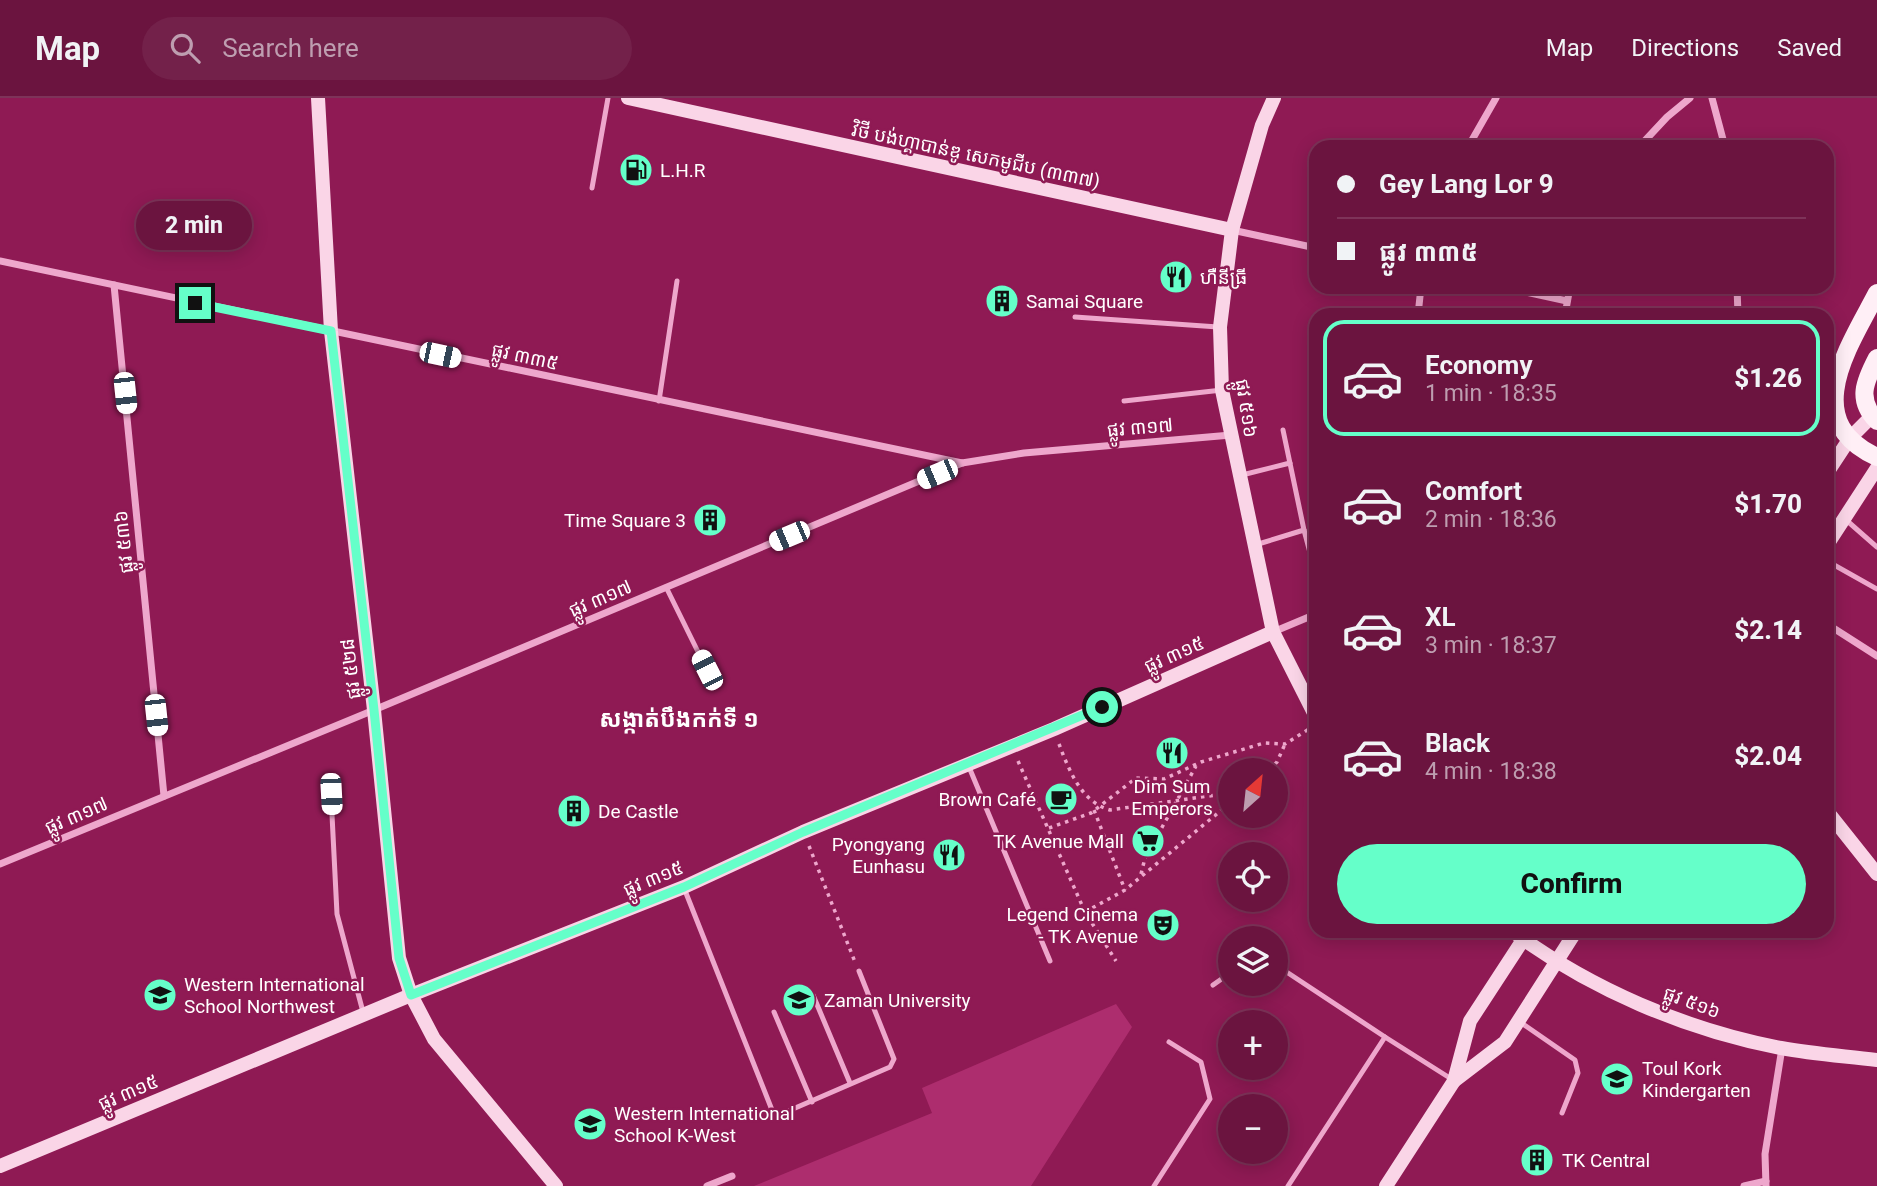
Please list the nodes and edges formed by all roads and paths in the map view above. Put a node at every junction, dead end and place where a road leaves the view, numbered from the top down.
1 (318, 98) edge
2 (608, 98) edge
3 (628, 98) edge
4 (1274, 98) edge
5 (1496, 98) edge
6 (1690, 98) edge
7 (1712, 98) edge
8 (1472, 140) edge
9 (1646, 140) edge
10 (1723, 140) edge
11 (592, 188) dead end
12 (1232, 230) junction
13 (1309, 246) edge
14 (0, 261) edge
15 (677, 281) dead end
16 (114, 285) junction
17 (1877, 293) edge
18 (1534, 294) edge
19 (1568, 294) edge
20 (1567, 301) junction
21 (1566, 308) edge
22 (1075, 317) dead end
23 (1220, 327) junction
24 (331, 331) junction
25 (1877, 358) edge
26 (1222, 390) junction
27 (1834, 390) edge
28 (659, 401) junction
29 (1124, 401) dead end
30 (1834, 404) edge
31 (1875, 418) edge
32 (1283, 430) dead end
33 (1231, 435) junction
34 (1850, 438) junction
35 (1877, 457) edge
36 (962, 463) junction
37 (1290, 463) junction
38 (1834, 463) edge
39 (1877, 468) edge
40 (1240, 476) junction
41 (1844, 518) junction
42 (1304, 530) junction
43 (1834, 534) edge
44 (1255, 545) junction
45 (1877, 547) edge
46 (1309, 549) edge
47 (1834, 565) edge
48 (666, 587) junction
49 (1877, 589) edge
50 (1309, 617) edge
51 (1834, 628) edge
52 (1273, 632) junction
53 (1877, 656) edge
54 (707, 670) dead end
55 (1309, 703) edge
56 (374, 710) junction
57 (1054, 729) junction
58 (1309, 729) edge
59 (1285, 744) junction
60 (1012, 746) junction
61 (1279, 758) edge
62 (968, 764) junction
63 (1197, 764) junction
64 (331, 794) dead end
65 (1218, 794) edge
66 (164, 796) junction
67 (1178, 799) junction
68 (1096, 808) junction
69 (1218, 813) edge
70 (1834, 820) edge
71 (1049, 828) junction
72 (814, 860) dead end
73 (0, 864) edge
74 (1877, 874) edge
75 (1141, 876) junction
76 (684, 887) junction
77 (1125, 890) junction
78 (1085, 912) junction
79 (1519, 938) edge
80 (1526, 938) edge
81 (1572, 938) edge
82 (1050, 961) dead end
83 (1116, 961) dead end
84 (1557, 961) junction
85 (859, 971) joint
86 (1288, 973) edge
87 (1218, 981) edge
88 (1213, 985) dead end
89 (411, 995) junction
90 (813, 995) dead end
91 (774, 1012) dead end
92 (364, 1015) junction
93 (1519, 1021) junction
94 (1385, 1037) junction
95 (1169, 1042) dead end
96 (1782, 1048) junction
97 (1877, 1060) edge
98 (1454, 1081) junction
99 (850, 1083) junction
100 (812, 1102) junction
101 (1562, 1113) dead end
102 (0, 1166) edge
103 (732, 1175) dead end
104 (1766, 1184) edge
105 (556, 1186) edge
106 (707, 1186) edge
107 (1154, 1186) edge
108 (1288, 1186) edge
109 (1386, 1186) edge
110 (1744, 1186) edge

1 - 24 street, ផ្លូវ ៥២៨
2 - 11 lane
3 - 12 street, វិថី បង់ហ្គាបាន់ឌូ សេកមូជីប (៣៣៧)
4 - 12 street, ផ្លូវ ៥១៦
5 - 8 street
6 - 9 street
7 - 10 street
12 - 13 street, វិថី បង់ហ្គាបាន់ឌូ សេកមូជីប (៣៣៧)
12 - 23 street, ផ្លូវ ៥១៦
14 - 16 street, ផ្លូវ ៣៣៥
15 - 28 lane
16 - 24 street, ផ្លូវ ៣៣៥
16 - 66 street, ផ្លូវ ៥៣៦
17 - 27 main road
18 - 20 street
19 - 20 street
20 - 21 street
22 - 23 lane
23 - 26 street, ផ្លូវ ៥១៦
24 - 28 street, ផ្លូវ ៣៣៥
24 - 56 street, ផ្លូវ ៥២៨
25 - 31 main road
26 - 29 lane
26 - 33 street, ផ្លូវ ៥១៦
28 - 36 street, ផ្លូវ ៣៣៥
30 - 34 main road
31 - 34 street
32 - 37 lane
33 - 36 street, ផ្លូវ ៣១៧
33 - 40 street, ផ្លូវ ៥១៦
34 - 35 main road
34 - 38 street
36 - 48 street, ផ្លូវ ៣១៧
37 - 40 lane
37 - 42 lane
39 - 41 street
40 - 44 street, ផ្លូវ ៥១៦
41 - 43 street
41 - 45 lane
42 - 44 lane
42 - 46 lane
44 - 52 street, ផ្លូវ ៥១៦
47 - 49 lane
48 - 54 lane
48 - 56 street, ផ្លូវ ៣១៧
50 - 52 street, ផ្លូវ ៣១៥
51 - 53 street
52 - 55 street, ផ្លូវ ៥១៦
52 - 57 street, ផ្លូវ ៣១៥
56 - 66 street, ផ្លូវ ៣១៧
56 - 89 street, ផ្លូវ ៥២៨
57 - 60 street, ផ្លូវ ៣១៥
57 - 68 path
58 - 59 path
59 - 61 path
59 - 63 path
60 - 62 street, ផ្លូវ ៣១៥
60 - 71 path
62 - 76 street, ផ្លូវ ៣១៥
62 - 82 lane
63 - 67 path
63 - 68 path
64 - 92 lane
65 - 67 path
66 - 73 street, ផ្លូវ ៣១៧
67 - 68 path
67 - 75 path
68 - 71 path
68 - 77 path
69 - 75 path
70 - 74 street
71 - 78 path
72 - 85 path
75 - 77 path
76 - 89 street, ផ្លូវ ៣១៥
76 - 100 lane
77 - 78 path
78 - 83 path
79 - 98 street
80 - 84 street, ផ្លូវ ៥១៦
81 - 84 street
84 - 93 street
84 - 96 street, ផ្លូវ ៥១៦
85 - 99 lane
86 - 94 lane
87 - 88 lane
89 - 92 street, ផ្លូវ ៣១៥
89 - 105 street, ផ្លូវ ៥២៨
90 - 99 lane
91 - 100 lane
92 - 102 street, ផ្លូវ ៣១៥
93 - 98 street
93 - 101 lane
94 - 98 lane
94 - 108 lane
95 - 107 lane
96 - 97 street, ផ្លូវ ៥១៦
96 - 104 street
98 - 109 street
99 - 100 lane
103 - 106 street
104 - 110 street

